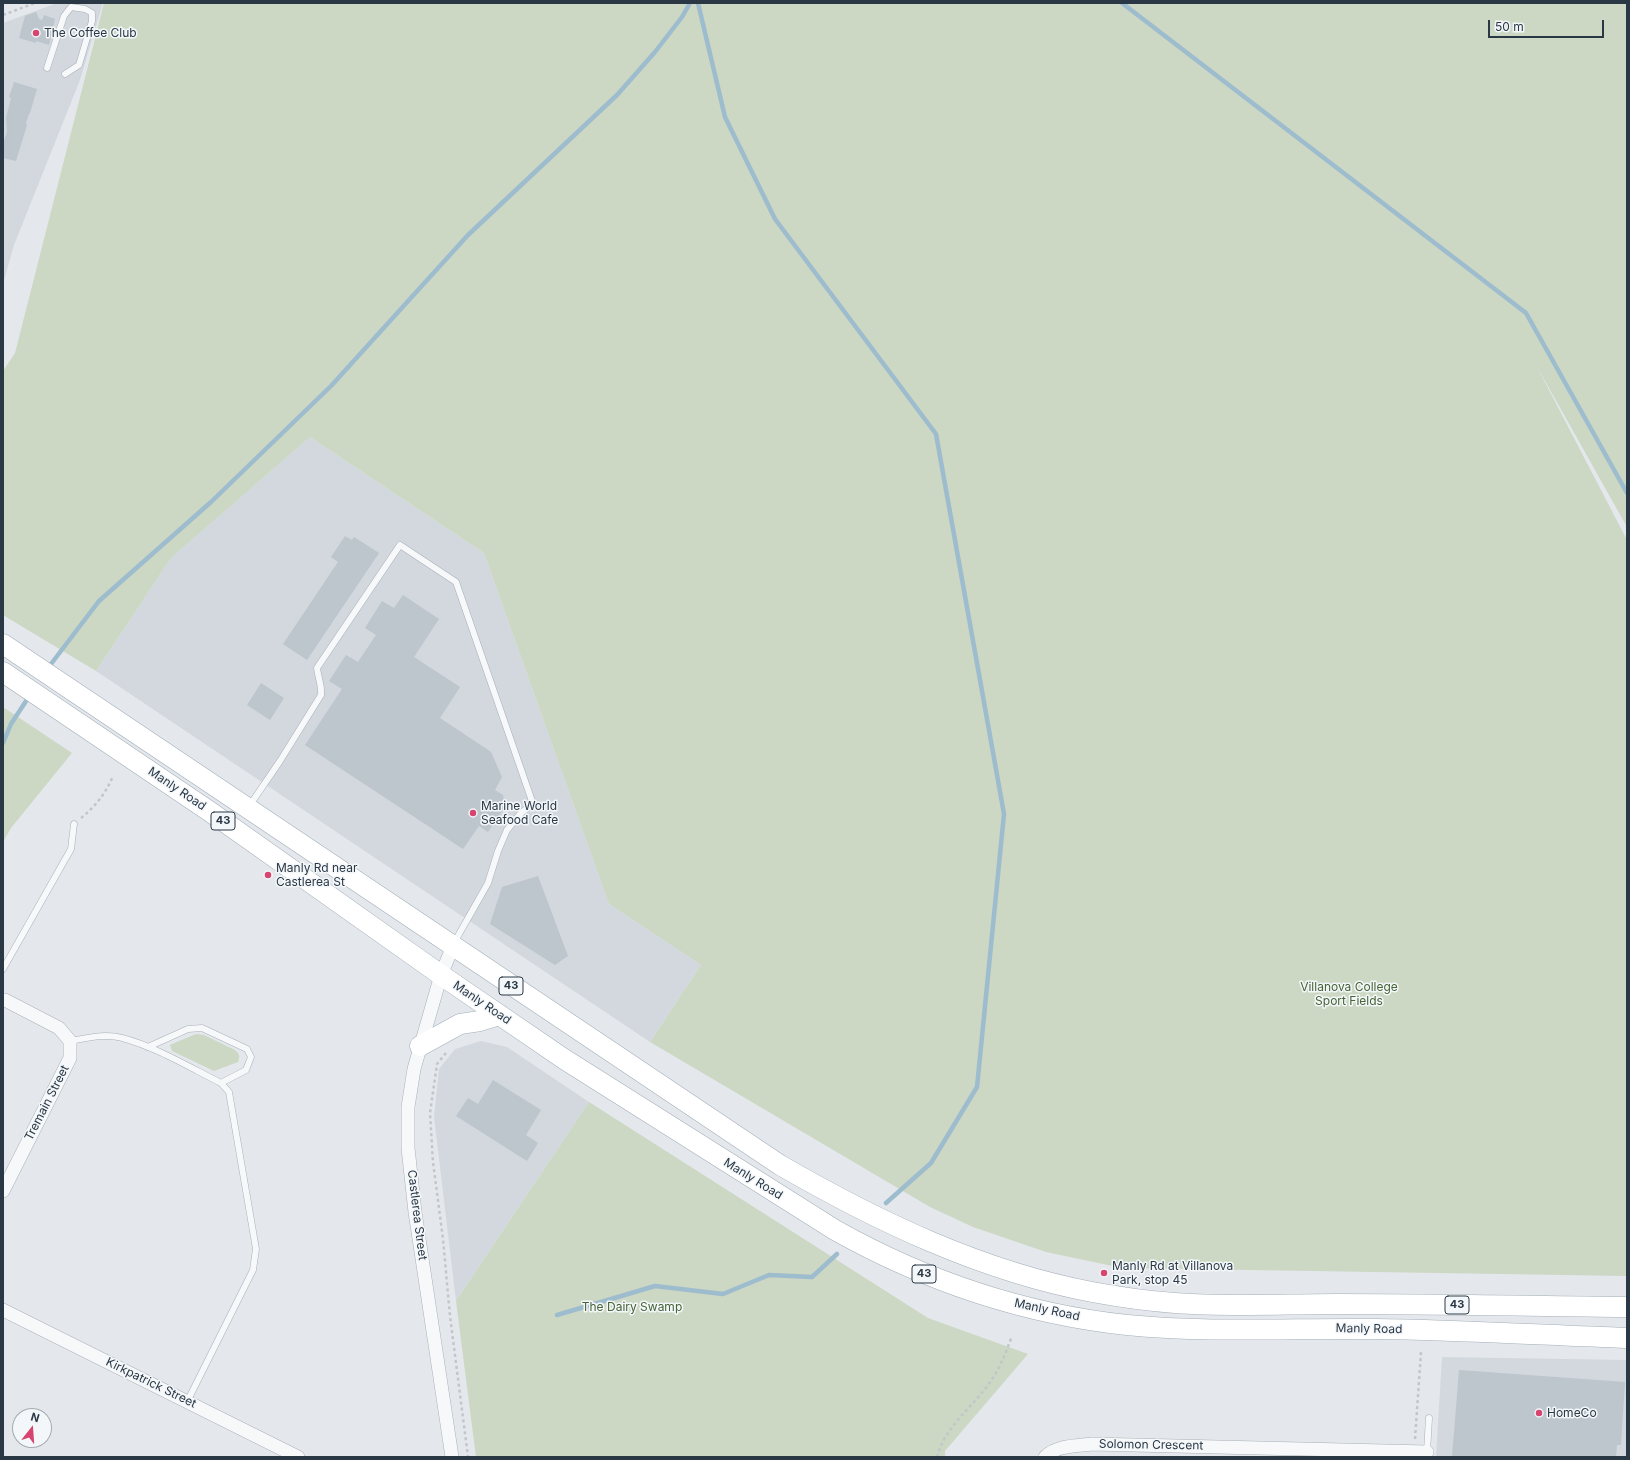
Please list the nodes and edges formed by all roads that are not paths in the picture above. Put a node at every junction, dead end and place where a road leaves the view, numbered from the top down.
1 (47, 68) dead end
2 (65, 74) dead end
3 (3, 644) edge
4 (3, 672) edge
5 (248, 809) junction
6 (74, 824) road end
7 (453, 946) junction
8 (3, 969) edge
9 (441, 975) junction
10 (4, 999) edge
11 (500, 1015) junction
12 (70, 1041) junction
13 (420, 1046) junction
14 (148, 1047) junction
15 (221, 1083) junction
16 (3, 1190) edge
17 (1627, 1307) edge
18 (3, 1310) edge
19 (1627, 1338) edge
20 (187, 1402) junction
21 (1429, 1418) dead end
22 (1423, 1453) edge
23 (298, 1457) edge
24 (452, 1457) edge
25 (1045, 1457) edge

1 - 2 lane
3 - 5 main road, Manly Road / 43
4 - 9 main road, Manly Road / 43
5 - 7 main road, Manly Road / 43
5 - 7 lane
6 - 8 lane
7 - 9 street, Castlerea Street
7 - 17 main road, Manly Road / 43
9 - 11 main road, Manly Road / 43
9 - 13 street, Castlerea Street
10 - 12 street
11 - 13 main road
11 - 19 main road, Manly Road / 43
12 - 14 lane
12 - 16 street, Tremain Street
13 - 24 street, Castlerea Street
14 - 15 lane
14 - 15 lane
15 - 20 lane
18 - 20 street, Kirkpatrick Street
20 - 23 street, Kirkpatrick Street
21 - 22 lane
22 - 25 street, Solomon Crescent

